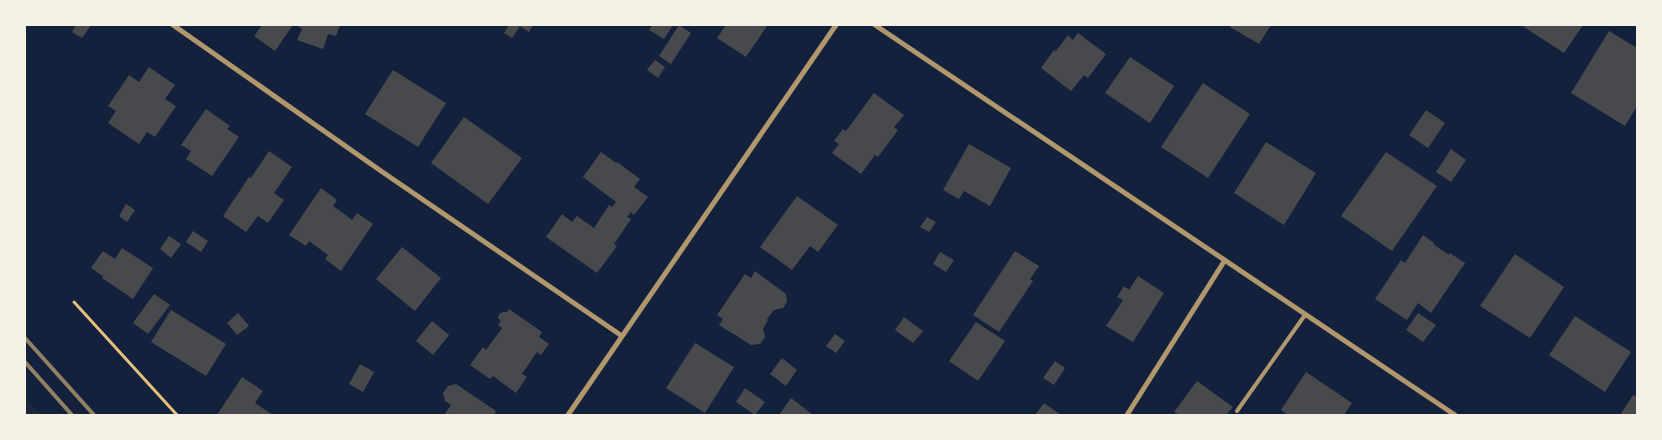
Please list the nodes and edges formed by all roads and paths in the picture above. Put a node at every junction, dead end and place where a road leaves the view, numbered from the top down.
1 (173, 25) edge
2 (836, 25) edge
3 (875, 25) edge
4 (1225, 260) junction
5 (74, 302) dead end
6 (1305, 315) junction
7 (622, 336) junction
8 (1237, 411) dead end
9 (178, 415) edge
10 (568, 415) edge
11 (1127, 415) edge
12 (1455, 415) edge

1 - 7 street
2 - 7 street
3 - 4 street
4 - 6 street
4 - 11 street
5 - 9 path
6 - 8 lane
6 - 12 street
7 - 10 street

